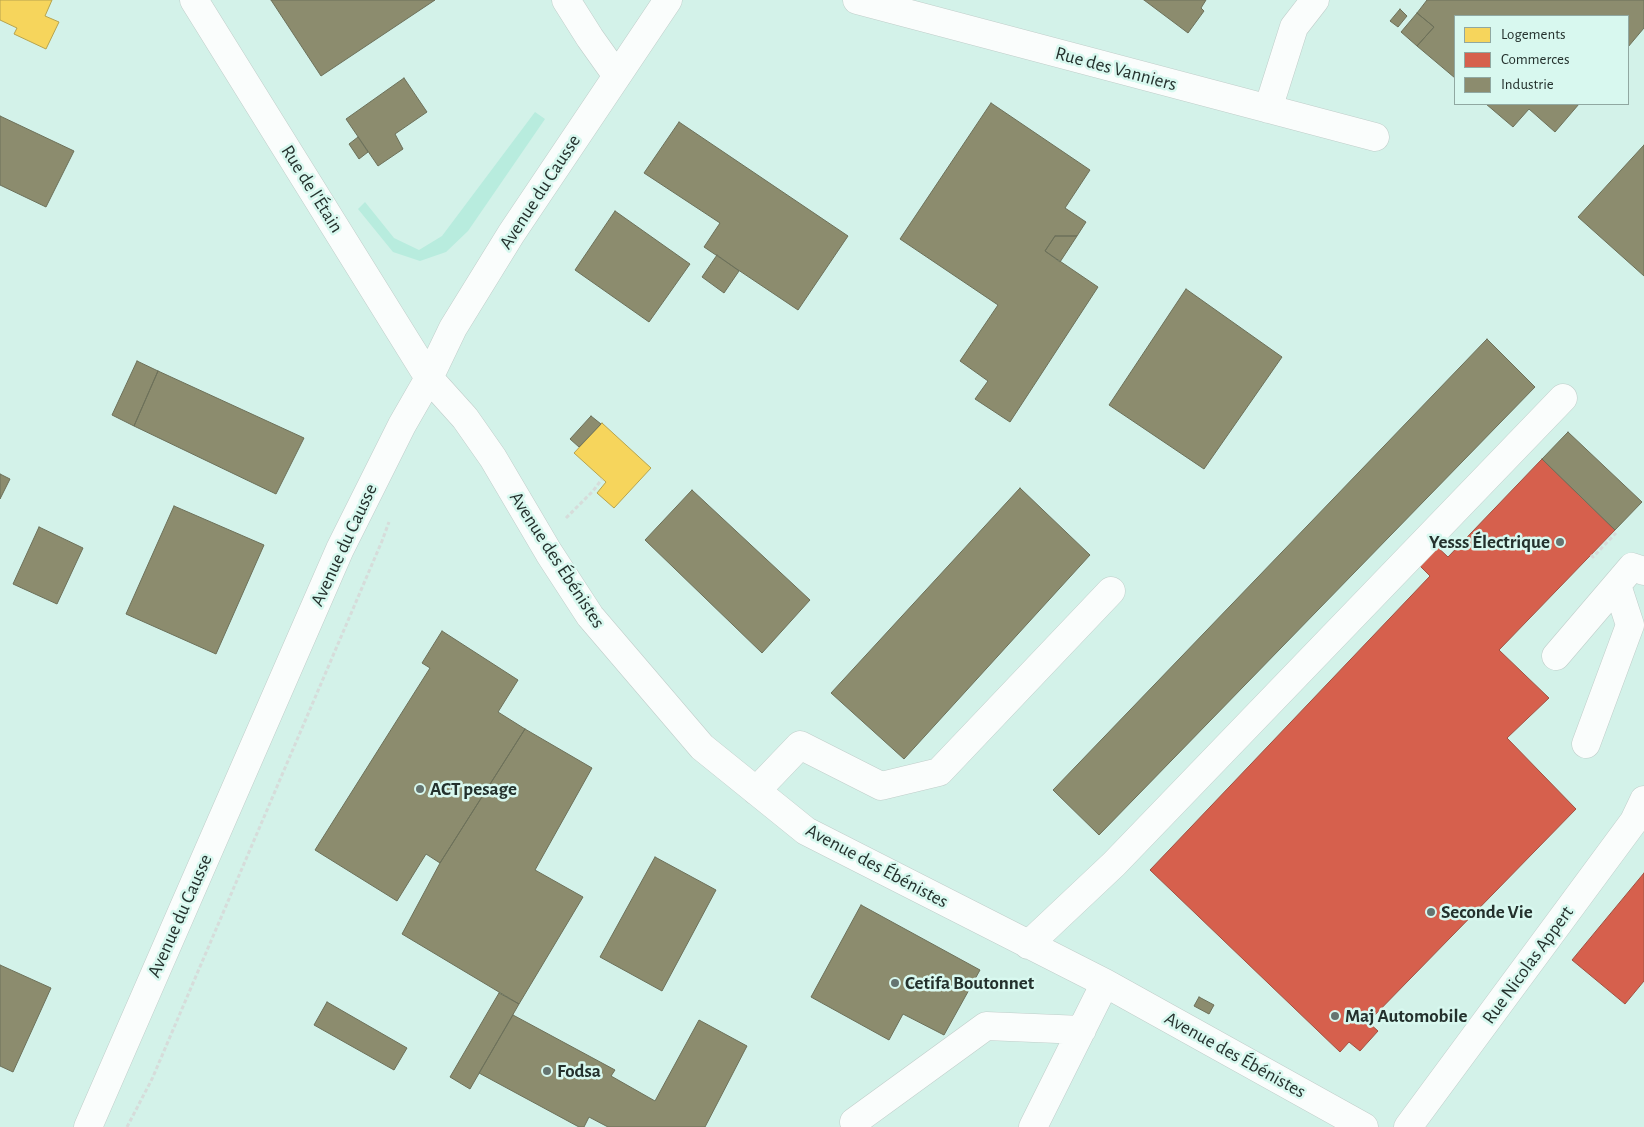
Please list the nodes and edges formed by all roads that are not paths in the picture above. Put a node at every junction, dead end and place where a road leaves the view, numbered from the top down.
1 (194, 0) edge
2 (566, 0) edge
3 (668, 0) edge
4 (856, 0) edge
5 (1315, 0) edge
6 (913, 7) edge
7 (617, 76) junction
8 (1268, 109) junction
9 (1375, 137) dead end
10 (429, 378) junction
11 (1563, 398) dead end
12 (1644, 571) edge
13 (1617, 584) junction
14 (1111, 591) dead end
15 (1556, 656) dead end
16 (1586, 744) dead end
17 (756, 791) junction
18 (1644, 800) edge
19 (1028, 945) junction
20 (1105, 983) junction
21 (1082, 1030) junction
22 (854, 1122) dead end
23 (88, 1127) edge
24 (1033, 1127) edge
25 (1364, 1127) edge
26 (1408, 1127) edge

1 - 10 street, Rue de l'Étain
2 - 7 street
3 - 7 street, Avenue du Causse
4 - 6 street, Rue des Vanniers
5 - 8 street
6 - 8 street, Rue des Vanniers
7 - 10 street, Avenue du Causse
8 - 9 street, Rue des Vanniers
10 - 17 street, Avenue des Ébénistes
10 - 23 street, Avenue du Causse
11 - 19 street
12 - 13 street
13 - 15 street
13 - 16 street
14 - 17 street
17 - 19 street, Avenue des Ébénistes
18 - 26 street, Rue Nicolas Appert
19 - 20 street, Avenue des Ébénistes
20 - 21 street
20 - 25 street, Avenue des Ébénistes
21 - 22 street
21 - 24 street

